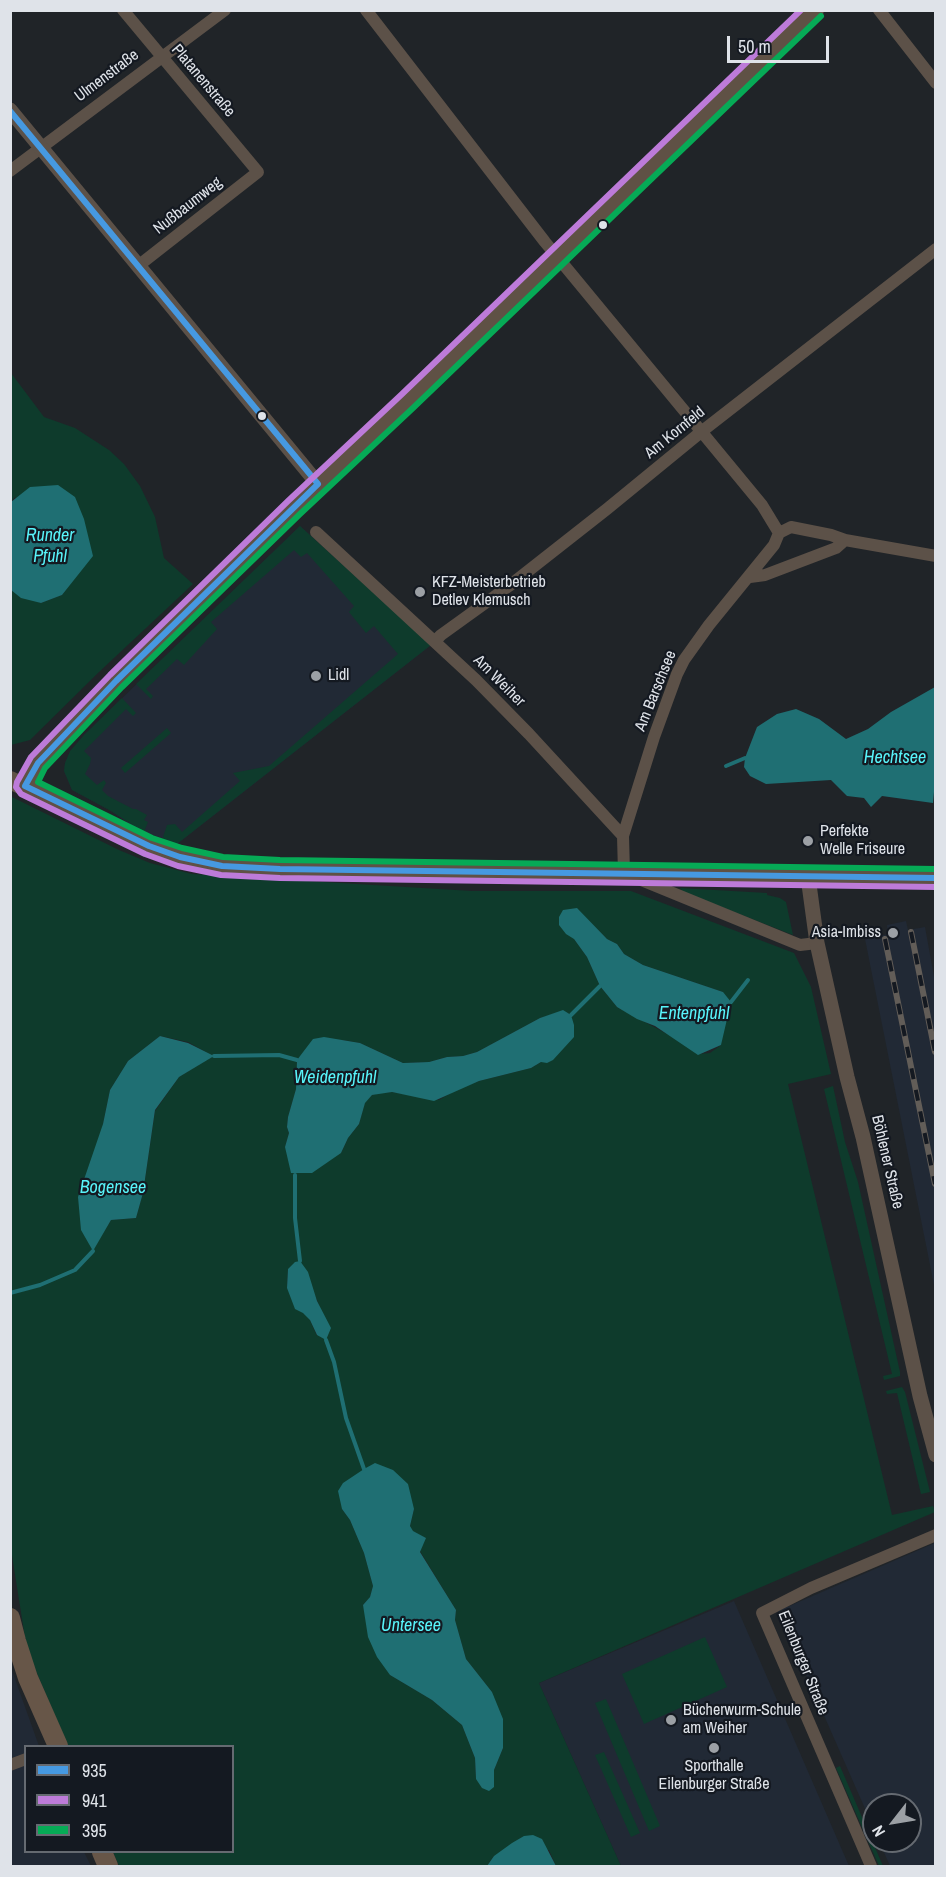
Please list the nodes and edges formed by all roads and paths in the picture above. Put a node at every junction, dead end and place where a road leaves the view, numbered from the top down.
1 (123, 10) edge
2 (225, 10) edge
3 (366, 10) edge
4 (815, 10) edge
5 (879, 10) edge
6 (161, 57) junction
7 (936, 83) edge
8 (10, 110) edge
9 (40, 148) junction
10 (10, 171) edge
11 (258, 172) joint
12 (936, 249) edge
13 (558, 258) junction
14 (138, 266) junction
15 (701, 432) junction
16 (318, 484) junction
17 (316, 532) dead end
18 (780, 533) junction
19 (845, 540) junction
20 (936, 556) edge
21 (750, 577) junction
22 (435, 641) junction
23 (18, 783) edge
24 (623, 836) junction
25 (624, 873) junction
26 (808, 877) junction
27 (936, 878) edge
28 (817, 943) junction
29 (936, 1455) edge
30 (936, 1535) edge
31 (10, 1618) edge
32 (58, 1745) edge
33 (871, 1866) edge

1 - 6 street, Platanenstraße
2 - 6 street, Ulmenstraße
3 - 13 street
4 - 13 main road
5 - 7 street
6 - 9 street, Ulmenstraße
6 - 11 street, Platanenstraße
8 - 9 street
9 - 10 street, Ulmenstraße
9 - 14 street
11 - 14 street, Nußbaumweg
12 - 15 street, Am Kornfeld
13 - 15 street
13 - 16 main road
14 - 16 street
15 - 18 street
15 - 22 street, Am Kornfeld
16 - 23 main road
17 - 22 street, Am Weiher
18 - 19 street
18 - 21 street, Am Barschsee
19 - 20 street
19 - 21 street
21 - 24 street, Am Barschsee
22 - 24 street, Am Weiher
23 - 25 main road
24 - 25 street
25 - 26 main road
25 - 28 street
26 - 27 main road
26 - 28 street, Böhlener Straße
28 - 29 street, Böhlener Straße
30 - 33 street, Eilenburger Straße
31 - 32 main road

